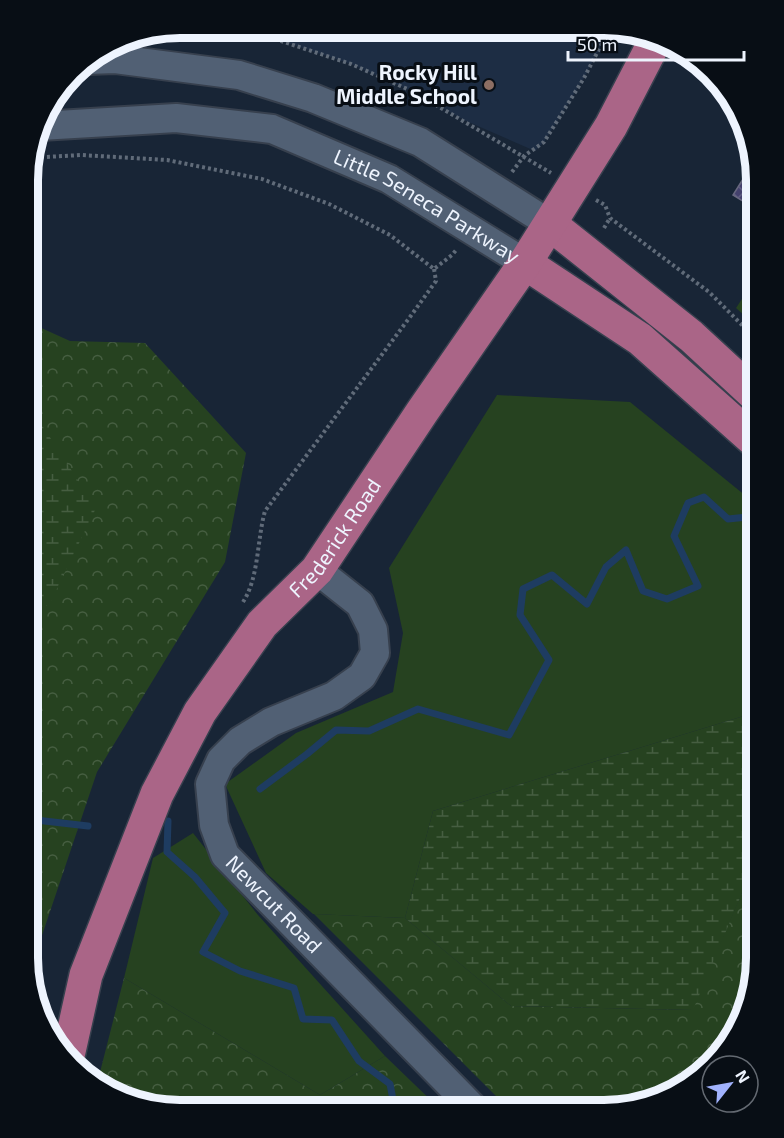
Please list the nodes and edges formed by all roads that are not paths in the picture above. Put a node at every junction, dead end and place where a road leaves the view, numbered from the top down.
1 (652, 46) edge
2 (103, 59) edge
3 (48, 126) edge
4 (550, 224) junction
5 (525, 263) junction
6 (746, 387) edge
7 (746, 433) edge
8 (317, 570) junction
9 (70, 1048) edge
10 (465, 1100) edge

1 - 4 main road, Frederick Road
2 - 4 street
3 - 5 street, Little Seneca Parkway
4 - 5 main road, Frederick Road
4 - 6 main road
5 - 7 main road, Little Seneca Parkway
5 - 8 main road, Frederick Road
8 - 9 main road, Frederick Road
8 - 10 street, Newcut Road

